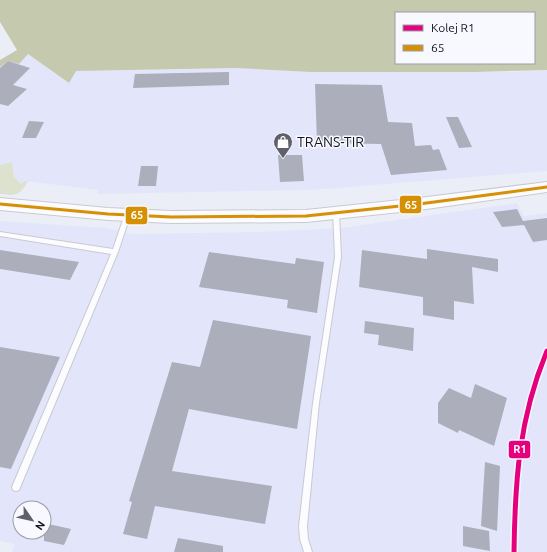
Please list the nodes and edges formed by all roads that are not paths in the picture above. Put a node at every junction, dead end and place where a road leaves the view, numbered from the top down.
1 (547, 188) edge
2 (0, 204) edge
3 (336, 212) junction
4 (127, 216) junction
5 (0, 234) edge
6 (115, 252) junction
7 (16, 487) dead end
8 (308, 552) edge

1 - 3 street
2 - 4 street
3 - 4 street
3 - 8 lane
4 - 6 lane
5 - 6 lane
6 - 7 lane

